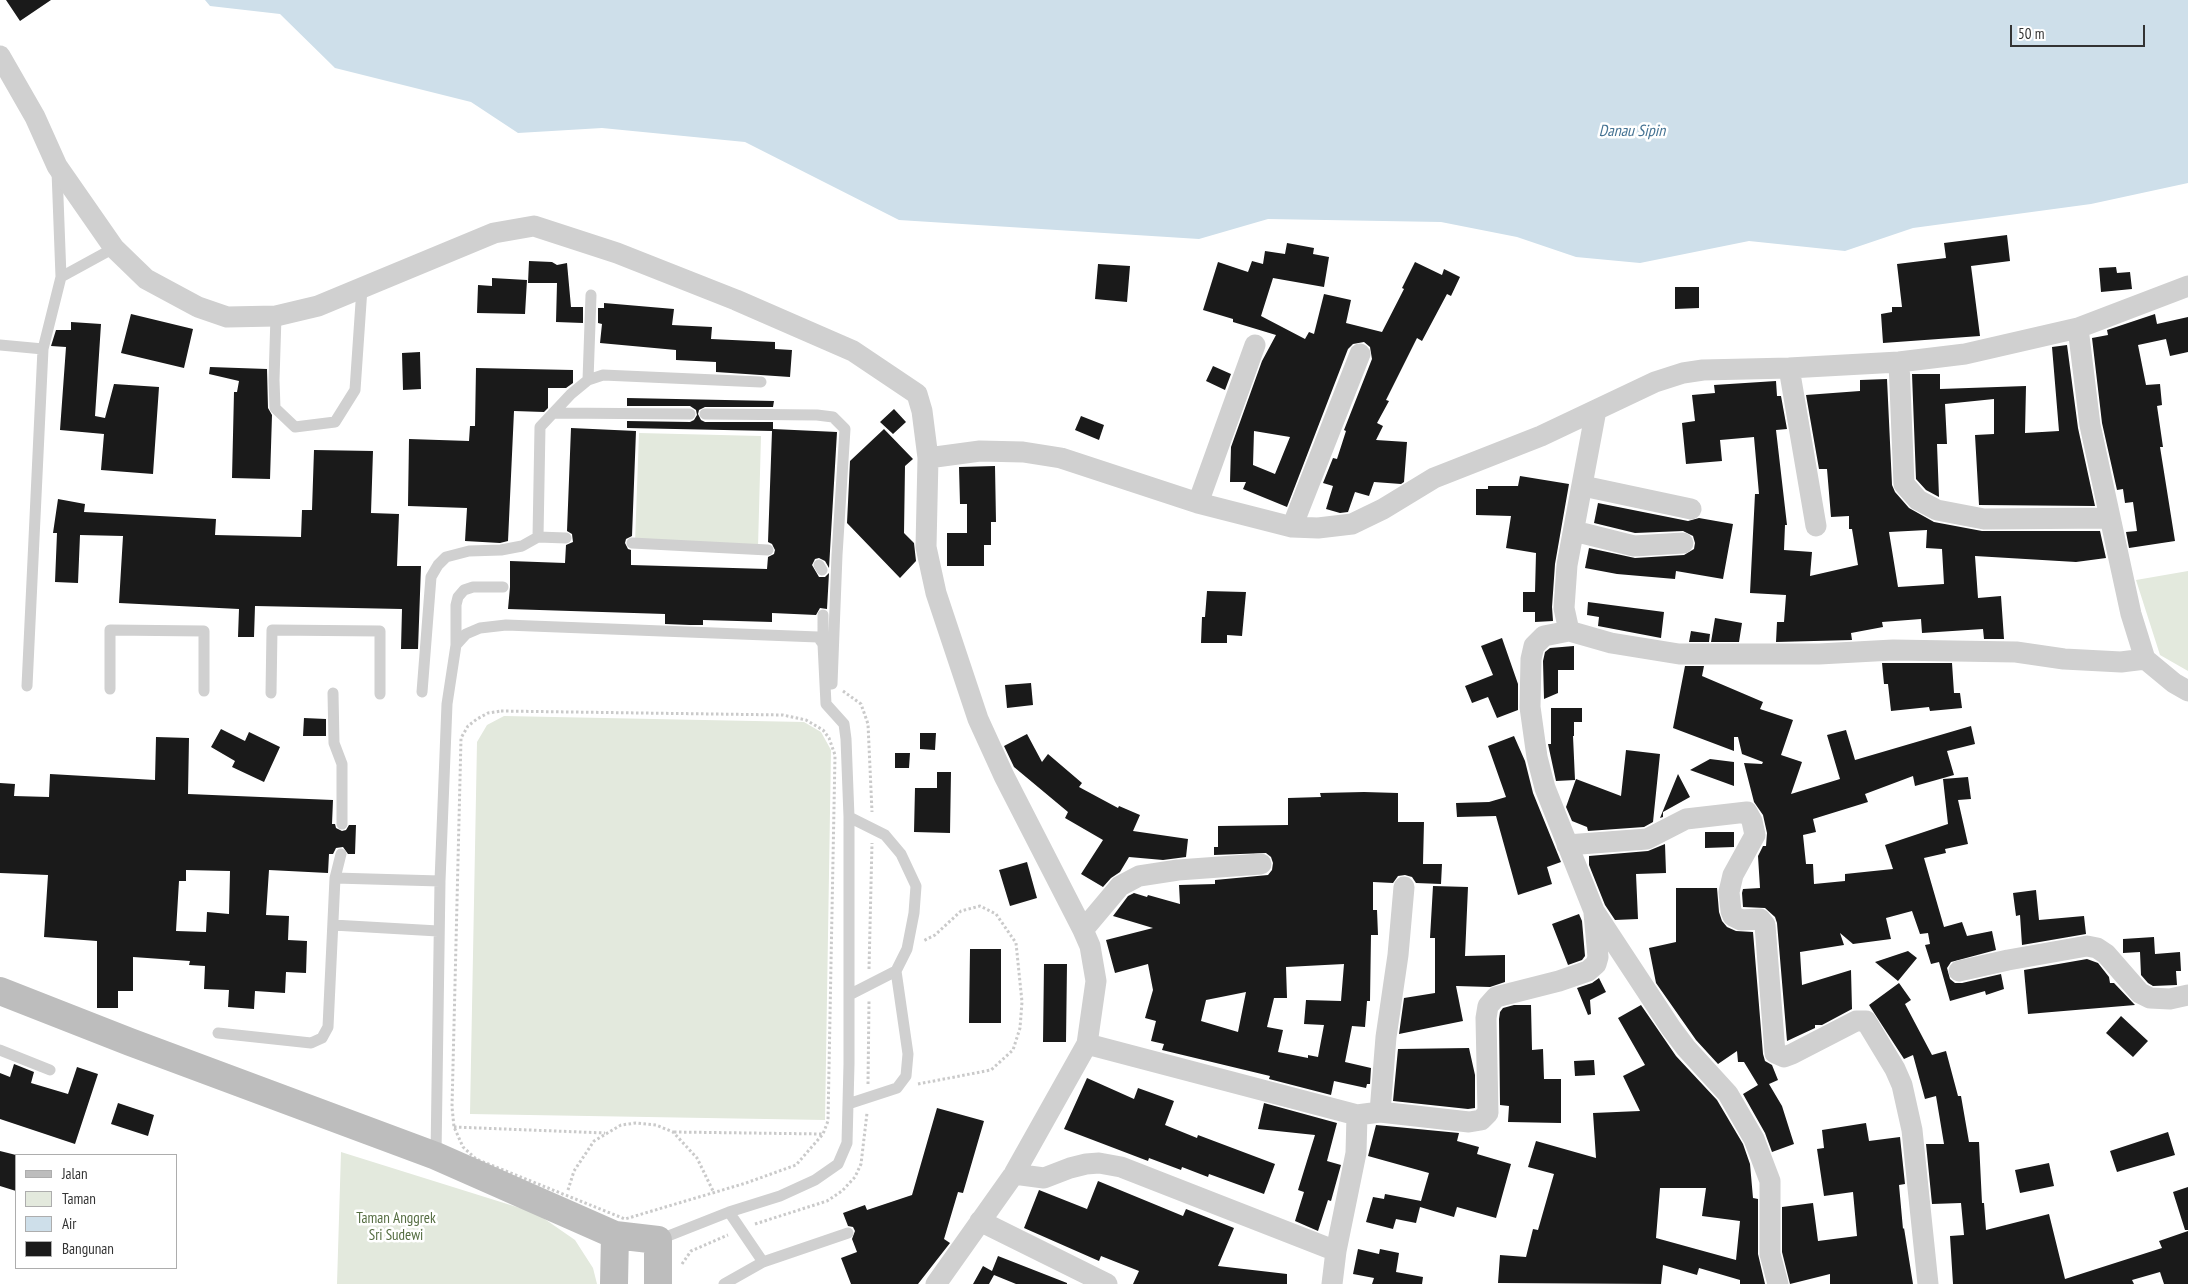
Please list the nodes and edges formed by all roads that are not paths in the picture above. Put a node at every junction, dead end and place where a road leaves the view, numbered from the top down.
1 (0, 56) edge
2 (57, 166) junction
3 (114, 248) junction
4 (60, 277) junction
5 (2188, 286) edge
6 (362, 288) junction
7 (591, 295) dead end
8 (276, 316) junction
9 (2078, 328) junction
10 (0, 345) edge
11 (1255, 345) dead end
12 (43, 349) junction
13 (1360, 354) dead end
14 (1899, 362) junction
15 (1789, 368) junction
16 (588, 380) junction
17 (761, 382) dead end
18 (1596, 410) junction
19 (553, 412) junction
20 (690, 414) dead end
21 (705, 414) dead end
22 (928, 458) junction
23 (1583, 486) junction
24 (1198, 503) junction
25 (1691, 509) dead end
26 (2110, 518) junction
27 (1816, 526) dead end
28 (1292, 527) junction
29 (1574, 531) junction
30 (538, 537) junction
31 (566, 538) dead end
32 (632, 543) dead end
33 (1683, 543) dead end
34 (768, 550) dead end
35 (503, 587) dead end
36 (823, 615) dead end
37 (1569, 632) junction
38 (823, 644) junction
39 (456, 645) junction
40 (2145, 659) junction
41 (832, 684) dead end
42 (27, 686) dead end
43 (110, 689) dead end
44 (204, 691) dead end
45 (2188, 691) edge
46 (422, 692) dead end
47 (271, 693) dead end
48 (333, 693) dead end
49 (380, 694) dead end
50 (848, 817) junction
51 (342, 824) dead end
52 (1567, 845) junction
53 (341, 854) dead end
54 (1260, 864) dead end
55 (335, 878) junction
56 (440, 881) junction
57 (1404, 887) dead end
58 (1594, 911) junction
59 (333, 925) junction
60 (1083, 930) junction
61 (438, 931) junction
62 (896, 971) junction
63 (1959, 971) dead end
64 (0, 991) edge
65 (849, 995) junction
66 (2188, 995) edge
67 (218, 1033) dead end
68 (1088, 1044) junction
69 (0, 1050) edge
70 (50, 1070) dead end
71 (848, 1104) junction
72 (1380, 1112) junction
73 (1358, 1115) junction
74 (436, 1156) junction
75 (1014, 1174) junction
76 (729, 1212) junction
77 (980, 1221) junction
78 (848, 1233) dead end
79 (615, 1235) junction
80 (658, 1240) junction
81 (1336, 1251) junction
82 (763, 1262) junction
83 (614, 1284) edge
84 (658, 1284) edge
85 (724, 1284) edge
86 (936, 1284) edge
87 (1107, 1284) edge
88 (1332, 1284) edge
89 (1778, 1284) edge
90 (1928, 1284) edge

1 - 2 street
2 - 3 street
2 - 4 lane
3 - 4 lane
3 - 8 street
4 - 12 lane
5 - 9 street
6 - 8 street
6 - 8 lane
6 - 22 street
7 - 16 lane
9 - 14 street
9 - 26 street
10 - 12 lane
11 - 24 street
12 - 42 lane
13 - 28 street
14 - 15 street
14 - 26 street
15 - 18 street
15 - 27 street
16 - 17 lane
16 - 19 lane
18 - 23 street
18 - 28 street
19 - 20 lane
19 - 30 lane
21 - 41 lane
22 - 24 street
22 - 60 street
23 - 25 street
23 - 29 street
24 - 28 street
26 - 40 street
29 - 33 street
29 - 37 street
30 - 31 lane
30 - 46 lane
32 - 34 lane
35 - 39 lane
36 - 38 lane
37 - 40 street
37 - 52 street
38 - 39 lane
38 - 50 lane
39 - 56 lane
40 - 45 street
43 - 44 lane
47 - 49 lane
48 - 51 lane
50 - 62 lane
50 - 65 lane
52 - 58 street
52 - 90 street
53 - 55 lane
54 - 60 street
55 - 56 lane
55 - 59 lane
56 - 61 lane
57 - 72 street
58 - 72 street
58 - 89 street
59 - 61 lane
59 - 67 lane
60 - 68 street
61 - 74 lane
62 - 65 lane
62 - 71 lane
63 - 66 street
64 - 74 main road
65 - 71 lane
68 - 73 street
68 - 75 street
69 - 70 lane
71 - 76 lane
72 - 73 street
73 - 81 street
74 - 79 main road
75 - 77 street
75 - 81 street
76 - 80 lane
76 - 82 lane
77 - 86 street
77 - 87 street
78 - 82 lane
79 - 80 main road
79 - 83 main road
80 - 84 main road
81 - 88 street
82 - 85 lane

